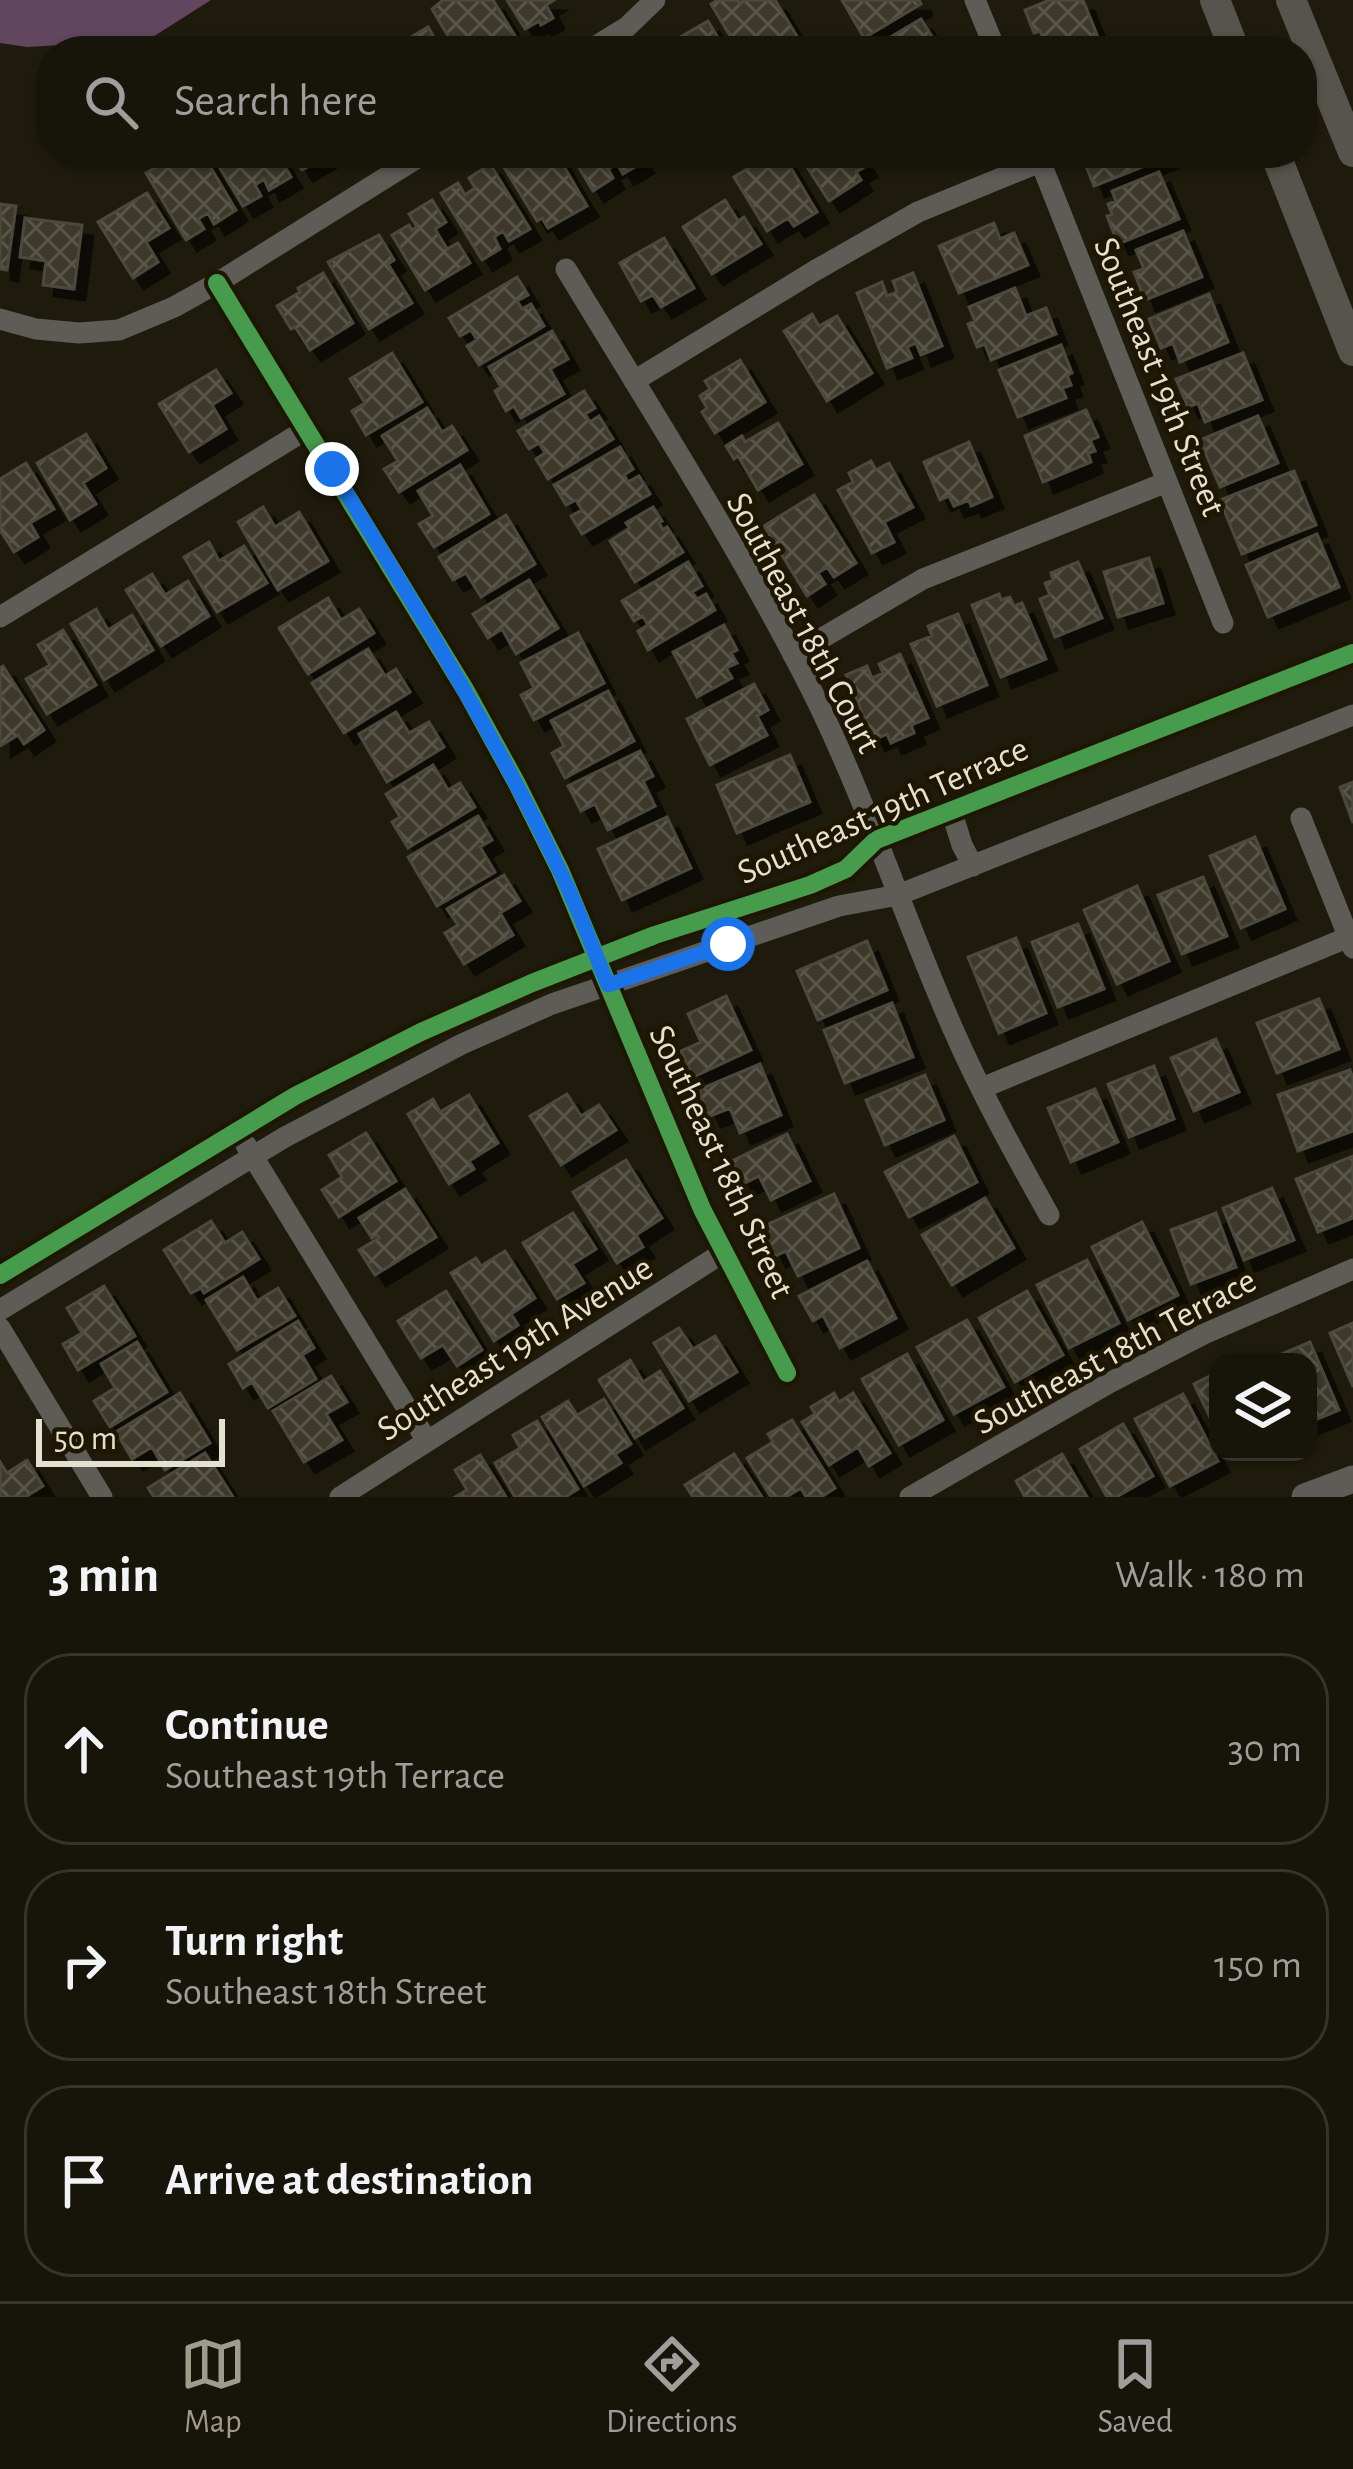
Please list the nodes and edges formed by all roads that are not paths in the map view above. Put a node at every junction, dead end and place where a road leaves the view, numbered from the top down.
1 (655, 0) edge
2 (975, 0) edge
3 (1215, 0) edge
4 (1291, 0) edge
5 (612, 36) edge
6 (990, 36) edge
7 (1229, 36) edge
8 (1306, 36) edge
9 (1317, 64) edge
10 (1353, 152) edge
11 (401, 168) edge
12 (1017, 168) edge
13 (1043, 168) edge
14 (1281, 168) edge
15 (566, 269) dead end
16 (218, 283) junction
17 (0, 319) edge
18 (1353, 351) edge
19 (634, 381) junction
20 (307, 429) junction
21 (1167, 482) junction
22 (0, 616) edge
23 (1223, 623) dead end
24 (1353, 653) edge
25 (793, 656) junction
26 (1353, 715) edge
27 (951, 810) junction
28 (1301, 818) dead end
29 (876, 840) junction
30 (974, 866) junction
31 (898, 896) junction
32 (1351, 943) edge
33 (597, 958) junction
34 (608, 985) junction
35 (982, 1088) junction
36 (237, 1131) junction
37 (253, 1156) junction
38 (1049, 1215) dead end
39 (724, 1252) junction
40 (1353, 1269) edge
41 (0, 1275) edge
42 (0, 1310) edge
43 (0, 1328) edge
44 (787, 1373) dead end
45 (427, 1442) junction
46 (1353, 1479) edge
47 (102, 1497) edge
48 (340, 1497) edge
49 (910, 1497) edge
50 (1305, 1497) edge

1 - 5 street
2 - 6 street
3 - 7 main road
4 - 8 main road
9 - 10 main road
11 - 16 street
12 - 19 street
13 - 21 street, Southeast 19th Street
14 - 18 main road
15 - 19 street, Southeast 18th Court
16 - 17 street
16 - 20 street, Southeast 18th Street
19 - 25 street, Southeast 18th Court
20 - 22 street
20 - 33 street, Southeast 18th Street
21 - 23 street, Southeast 19th Street
21 - 25 street
24 - 27 street, Southeast 19th Terrace
25 - 29 street, Southeast 18th Court
26 - 30 street, Southeast 19th Terrace
27 - 29 street, Southeast 19th Terrace
27 - 30 street
28 - 32 street
29 - 31 street, Southeast 18th Court
29 - 33 street, Southeast 19th Terrace
30 - 31 street, Southeast 19th Terrace
31 - 34 street, Southeast 19th Terrace
31 - 35 street, Southeast 18th Court
32 - 35 street
33 - 34 street, Southeast 18th Street
33 - 36 street, Southeast 19th Terrace
34 - 37 street, Southeast 19th Terrace
34 - 39 street, Southeast 18th Street
35 - 38 street, Southeast 18th Court
36 - 37 street
36 - 41 street, Southeast 19th Terrace
37 - 42 street, Southeast 19th Terrace
37 - 45 street
39 - 44 street, Southeast 18th Street
39 - 45 street, Southeast 19th Avenue
40 - 49 street, Southeast 18th Terrace
43 - 47 street
45 - 48 street, Southeast 19th Avenue
46 - 50 street

